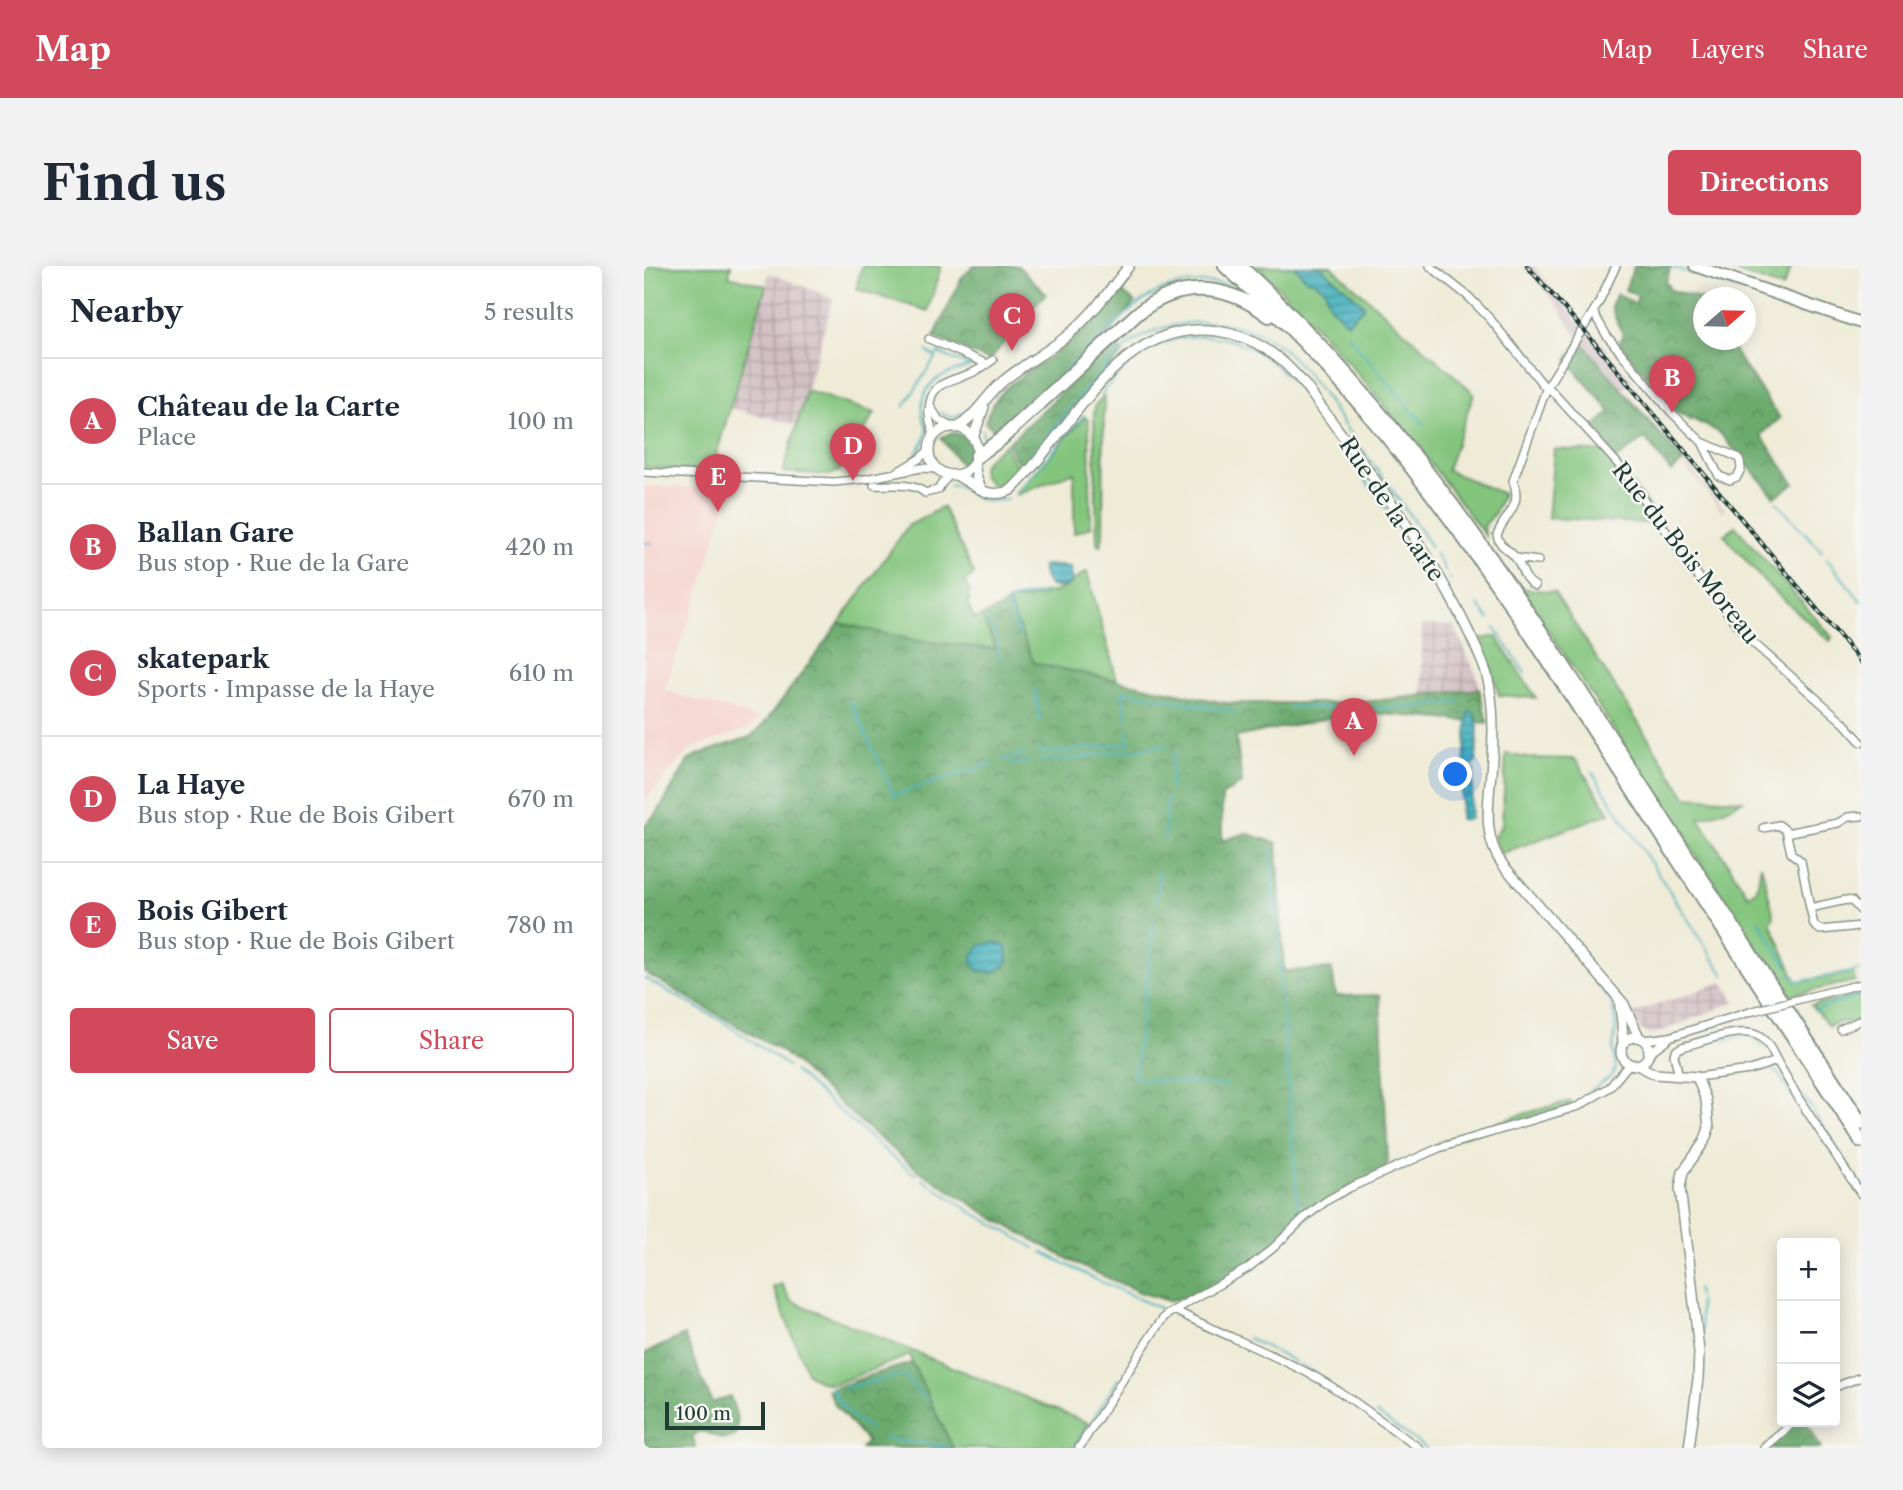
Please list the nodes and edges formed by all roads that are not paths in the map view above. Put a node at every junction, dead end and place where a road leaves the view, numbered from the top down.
1 (1129, 266) edge
2 (1225, 266) edge
3 (1240, 266) edge
4 (1252, 266) edge
5 (1430, 266) edge
6 (1616, 266) edge
7 (1695, 266) edge
8 (1593, 312) junction
9 (1293, 317) junction
10 (1861, 325) edge
11 (929, 339) dead end
12 (1306, 344) junction
13 (1547, 387) junction
14 (988, 398) junction
15 (929, 405) junction
16 (954, 427) junction
17 (933, 438) junction
18 (973, 438) junction
19 (1702, 442) junction
20 (929, 450) junction
21 (1728, 454) junction
22 (975, 460) junction
23 (1716, 468) junction
24 (938, 470) junction
25 (644, 472) edge
26 (897, 472) junction
27 (952, 475) junction
28 (942, 483) junction
29 (874, 485) dead end
30 (982, 490) junction
31 (1516, 558) junction
32 (1538, 561) dead end
33 (1535, 584) dead end
34 (1861, 742) edge
35 (1861, 816) edge
36 (1763, 828) dead end
37 (1789, 833) junction
38 (1810, 908) junction
39 (1861, 911) edge
40 (1861, 926) edge
41 (1861, 984) edge
42 (1619, 998) junction
43 (1861, 1020) edge
44 (1841, 1029) dead end
45 (1669, 1037) junction
46 (1641, 1038) junction
47 (1623, 1044) junction
48 (1649, 1055) junction
49 (1777, 1061) junction
50 (1633, 1064) junction
51 (1665, 1074) junction
52 (1679, 1076) junction
53 (1697, 1077) junction
54 (1861, 1122) edge
55 (1861, 1141) edge
56 (1861, 1194) edge
57 (1174, 1310) junction
58 (1861, 1377) edge
59 (1840, 1385) edge
60 (1788, 1427) edge
61 (1079, 1448) edge
62 (1419, 1448) edge
63 (1689, 1448) edge
64 (1764, 1448) edge

1 - 14 street
2 - 12 highway
3 - 9 highway
4 - 9 highway
5 - 13 street, Rue du Bois Moreau
6 - 8 street
7 - 10 main road
8 - 13 street
8 - 19 street
9 - 54 highway
11 - 15 street
12 - 22 highway
12 - 55 highway
13 - 31 street
13 - 34 street, Rue du Bois Moreau
14 - 16 street
14 - 18 street
15 - 16 street
15 - 17 street
16 - 17 street
16 - 18 street
17 - 20 street
18 - 22 street
19 - 21 street
19 - 23 street
20 - 24 street
20 - 26 street
21 - 23 street
21 - 23 street
22 - 27 street
22 - 30 street
24 - 26 street
24 - 27 street
24 - 28 street
25 - 26 street
27 - 28 street
27 - 30 street
28 - 29 street
30 - 42 street, Rue de la Carte
31 - 32 street
31 - 33 street
35 - 37 street
36 - 37 street
37 - 38 street
38 - 39 street
38 - 40 street
41 - 45 street, bridge
42 - 46 street, Rue de la Carte
42 - 47 street
43 - 44 street
45 - 46 street
45 - 48 street
46 - 47 street
46 - 48 street
47 - 50 street
48 - 50 street
48 - 51 street
49 - 52 street
49 - 53 street
49 - 56 street
50 - 51 street
50 - 57 street
51 - 52 street
52 - 53 street
53 - 63 street
57 - 61 street
57 - 62 street
58 - 59 street
60 - 64 street

